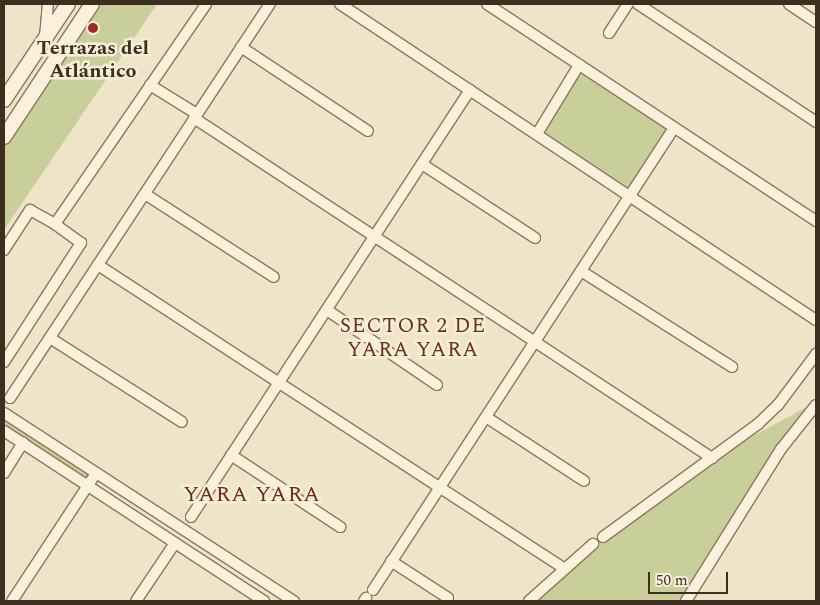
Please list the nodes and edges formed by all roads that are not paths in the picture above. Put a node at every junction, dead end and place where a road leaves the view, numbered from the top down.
1 (48, 4) edge
2 (68, 4) edge
3 (92, 4) edge
4 (206, 4) edge
5 (270, 4) edge
6 (340, 4) edge
7 (487, 4) edge
8 (628, 4) edge
9 (638, 4) edge
10 (789, 4) edge
11 (816, 22) edge
12 (609, 33) dead end
13 (44, 39) junction
14 (241, 46) junction
15 (579, 65) junction
16 (150, 85) junction
17 (470, 90) junction
18 (4, 100) edge
19 (196, 116) junction
20 (816, 122) edge
21 (674, 128) junction
22 (368, 131) dead end
23 (537, 134) junction
24 (4, 137) edge
25 (422, 164) junction
26 (145, 194) junction
27 (630, 196) junction
28 (816, 222) edge
29 (56, 224) junction
30 (376, 237) junction
31 (535, 238) dead end
32 (4, 250) edge
33 (98, 265) junction
34 (581, 271) junction
35 (274, 277) dead end
36 (327, 310) junction
37 (816, 320) edge
38 (50, 338) junction
39 (536, 342) junction
40 (816, 354) edge
41 (4, 362) edge
42 (732, 367) dead end
43 (279, 383) junction
44 (437, 385) dead end
45 (10, 398) dead end
46 (816, 405) edge
47 (4, 413) edge
48 (486, 417) junction
49 (182, 422) dead end
50 (4, 431) edge
51 (23, 443) junction
52 (232, 455) junction
53 (712, 458) junction
54 (96, 473) junction
55 (4, 474) edge
56 (584, 481) dead end
57 (87, 484) junction
58 (439, 488) junction
59 (190, 517) dead end
60 (340, 527) dead end
61 (603, 537) dead end
62 (175, 543) junction
63 (593, 544) dead end
64 (391, 560) junction
65 (564, 569) junction
66 (373, 590) dead end
67 (448, 598) dead end
68 (12, 601) edge
69 (136, 601) edge
70 (264, 601) edge
71 (294, 601) edge
72 (529, 601) edge
73 (686, 601) edge

1 - 13 street
2 - 13 main road
3 - 24 main road
4 - 16 street
5 - 14 street
6 - 17 street
7 - 15 street
8 - 12 street
9 - 20 street
10 - 11 street
13 - 18 main road
14 - 19 street
14 - 22 street
15 - 21 street
15 - 23 street
16 - 19 street
16 - 29 street
17 - 23 street
17 - 25 street
19 - 26 street
19 - 30 street
21 - 27 street
21 - 28 street
23 - 27 street
25 - 30 street
25 - 31 street
26 - 33 street
26 - 35 street
27 - 34 street
27 - 37 street
29 - 32 street
29 - 41 street
30 - 36 street
30 - 39 street
33 - 38 street
33 - 43 street
34 - 39 street
34 - 42 street
36 - 43 street
36 - 44 street
38 - 45 street
38 - 49 street
39 - 48 street
39 - 53 street
40 - 53 street
43 - 52 street
43 - 58 street
46 - 73 street
47 - 54 street
48 - 56 street
48 - 58 street
50 - 51 street
51 - 55 street
51 - 57 street
52 - 59 street
52 - 60 street
53 - 61 street
54 - 57 street
54 - 71 street
57 - 62 street
57 - 68 street
58 - 64 street
58 - 65 street
62 - 69 street
62 - 70 street
63 - 65 street
64 - 66 street
64 - 67 street
65 - 72 street

